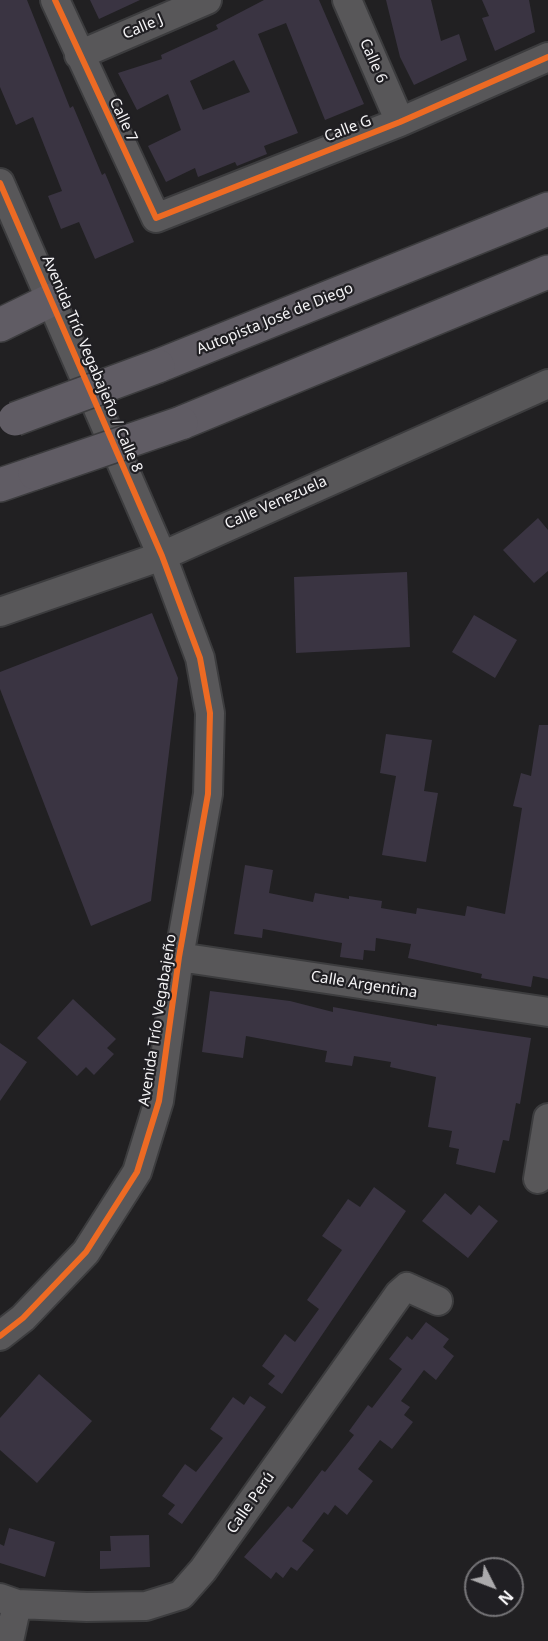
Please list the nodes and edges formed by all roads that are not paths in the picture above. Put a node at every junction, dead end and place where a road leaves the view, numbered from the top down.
1 (55, 0) edge
2 (207, 0) edge
3 (347, 0) edge
4 (79, 55) junction
5 (548, 57) edge
6 (400, 122) junction
7 (2, 195) edge
8 (548, 209) edge
9 (156, 218) joint
10 (548, 272) edge
11 (51, 300) junction
12 (0, 325) edge
13 (548, 384) edge
14 (7, 422) edge
15 (0, 485) edge
16 (162, 556) junction
17 (0, 612) edge
18 (179, 957) junction
19 (548, 1012) edge
20 (548, 1118) edge
21 (538, 1179) dead end
22 (438, 1301) dead end
23 (0, 1336) edge
24 (8, 1601) edge
25 (9, 1641) edge

1 - 4 street, Calle 7
2 - 4 street, Calle J
3 - 6 street, Calle 6
4 - 9 street, Calle 7
5 - 6 street, Calle G
6 - 9 street, Calle G
7 - 11 street, Avenida Trío Vegabajeño / Calle 8
8 - 14 highway, Autopista José de Diego, bridge
10 - 15 highway, bridge
11 - 12 highway
11 - 16 street, Avenida Trío Vegabajeño / Calle 8
13 - 16 street, Calle Venezuela
16 - 17 street, Calle Venezuela
16 - 18 street, Avenida Trío Vegabajeño
18 - 19 street, Calle Argentina
18 - 23 street, Avenida Trío Vegabajeño
20 - 21 street
22 - 24 street, Calle Perú
24 - 25 street

